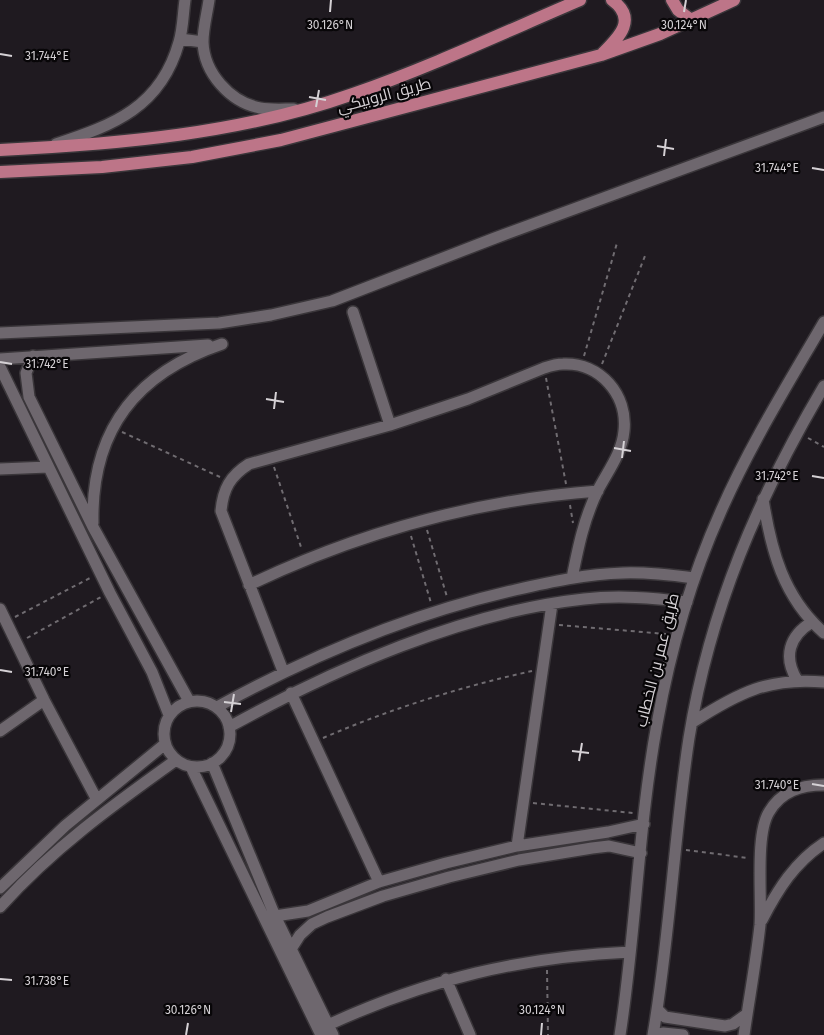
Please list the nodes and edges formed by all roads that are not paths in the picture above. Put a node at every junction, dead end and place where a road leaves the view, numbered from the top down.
1 (184, 0) edge
2 (209, 0) edge
3 (580, 0) edge
4 (612, 0) edge
5 (672, 0) edge
6 (734, 0) edge
7 (690, 20) junction
8 (180, 40) junction
9 (204, 42) junction
10 (601, 55) junction
11 (306, 108) junction
12 (824, 118) edge
13 (46, 148) junction
14 (0, 150) edge
15 (0, 172) edge
16 (353, 312) dead end
17 (219, 322) junction
18 (824, 322) edge
19 (0, 333) edge
20 (222, 344) junction
21 (33, 356) junction
22 (0, 359) edge
23 (0, 367) edge
24 (824, 386) edge
25 (390, 425) junction
26 (48, 467) junction
27 (0, 469) edge
28 (598, 491) junction
29 (763, 498) junction
30 (93, 527) junction
31 (572, 578) junction
32 (694, 578) junction
33 (249, 585) junction
34 (687, 602) junction
35 (552, 604) junction
36 (0, 609) edge
37 (812, 622) junction
38 (824, 633) edge
39 (283, 671) junction
40 (797, 680) junction
41 (824, 682) edge
42 (291, 693) junction
43 (44, 700) junction
44 (188, 701) junction
45 (217, 707) junction
46 (169, 716) junction
47 (693, 722) junction
48 (229, 726) junction
49 (0, 731) edge
50 (165, 744) junction
51 (176, 760) junction
52 (212, 763) junction
53 (191, 766) junction
54 (824, 785) edge
55 (97, 800) junction
56 (644, 819) junction
57 (824, 842) edge
58 (517, 846) junction
59 (641, 853) junction
60 (379, 882) junction
61 (0, 888) edge
62 (0, 907) edge
63 (275, 916) junction
64 (760, 925) junction
65 (291, 949) junction
66 (630, 952) junction
67 (446, 979) junction
68 (658, 1010) junction
69 (747, 1014) junction
70 (330, 1030) edge
71 (321, 1035) edge
72 (470, 1035) edge
73 (620, 1035) edge
74 (655, 1035) edge
75 (683, 1035) edge
76 (744, 1035) edge

1 - 8 street
2 - 9 street
3 - 11 main road, طريق الروبيكي
4 - 10 main road
5 - 7 main road
6 - 7 main road, طريق الروبيكي
7 - 10 main road, طريق الروبيكي
8 - 9 street
8 - 13 street
9 - 11 street
10 - 15 main road, طريق الروبيكي
11 - 13 main road, طريق الروبيكي
12 - 17 street
13 - 14 main road, طريق الروبيكي
16 - 25 street
17 - 19 street
17 - 20 street
18 - 32 street, طريق عمر بن الخطاب
20 - 21 street
20 - 30 street
21 - 22 street
21 - 30 street
23 - 26 street
24 - 29 street
25 - 28 street
25 - 33 street
26 - 27 street
26 - 46 street
28 - 31 street
28 - 33 street
29 - 37 street
29 - 47 street
30 - 44 street
31 - 32 street
31 - 39 street
32 - 34 street, طريق عمر بن الخطاب
33 - 39 street
34 - 35 street
34 - 56 street, طريق عمر بن الخطاب
35 - 42 street
35 - 58 street
36 - 43 street
37 - 38 street
37 - 40 street
39 - 45 street
40 - 41 street
40 - 47 street
42 - 48 street
42 - 60 street
43 - 49 street
43 - 55 street
44 - 45 street
44 - 46 street
45 - 48 street
46 - 50 street
47 - 68 street
48 - 52 street
50 - 51 street
50 - 55 street
51 - 53 street
51 - 62 street
52 - 53 street
52 - 63 street
53 - 71 street
54 - 64 street
55 - 61 street
56 - 58 street
56 - 59 street, طريق عمر بن الخطاب
57 - 64 street
58 - 60 street
59 - 65 street
59 - 66 street, طريق عمر بن الخطاب
60 - 63 street
63 - 65 street
64 - 69 street
65 - 70 street
66 - 67 street
66 - 73 street, طريق عمر بن الخطاب
67 - 70 street
67 - 72 street
68 - 69 street
68 - 74 street
69 - 76 street
74 - 75 street

